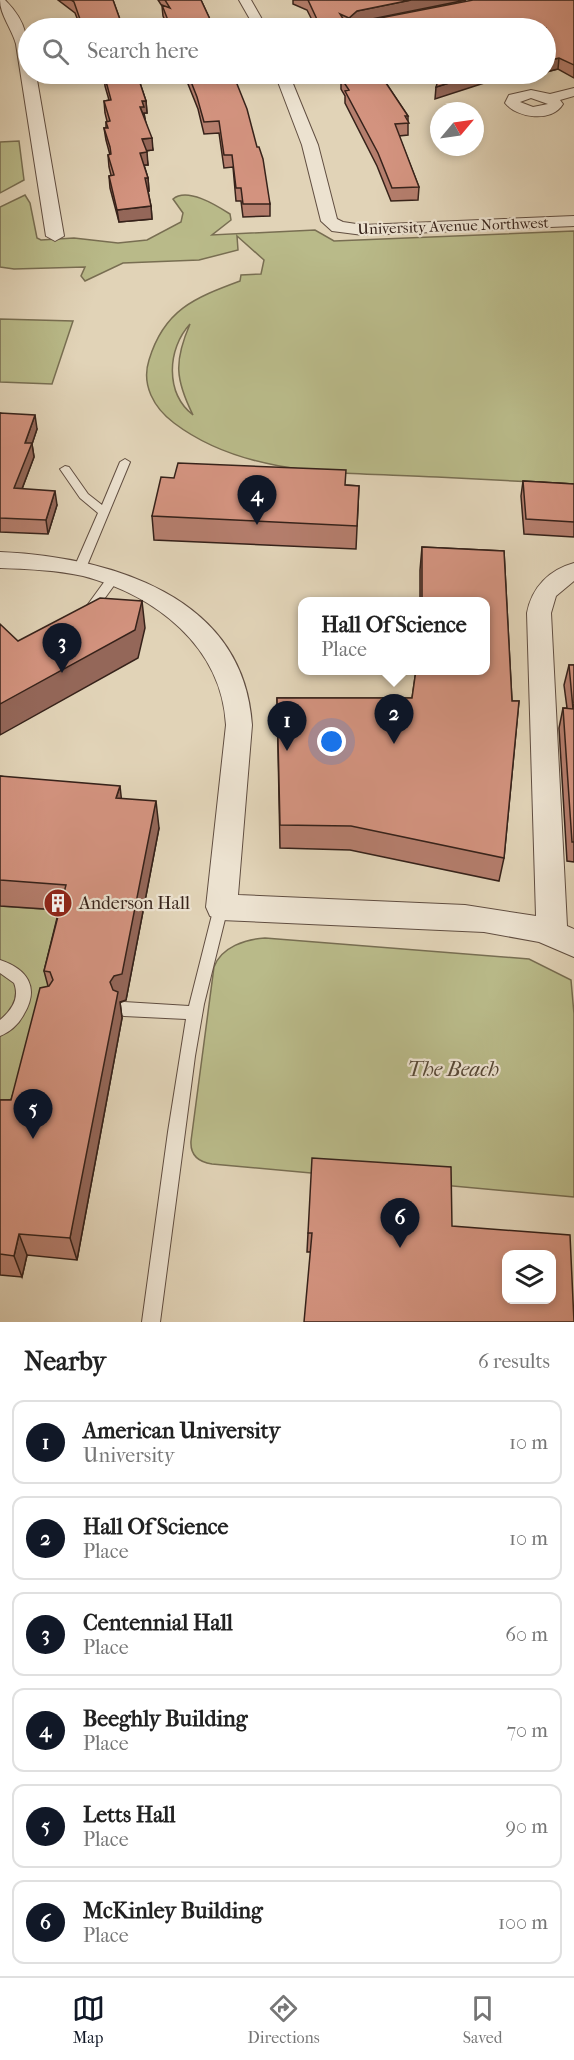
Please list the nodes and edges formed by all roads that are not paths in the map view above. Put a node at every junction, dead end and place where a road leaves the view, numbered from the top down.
1 (245, 0) edge
2 (0, 3) edge
3 (255, 18) edge
4 (18, 26) edge
5 (30, 84) edge
6 (286, 84) edge
7 (574, 92) edge
8 (550, 98) dead end
9 (574, 221) edge
10 (55, 236) dead end
11 (124, 462) dead end
12 (65, 469) dead end
13 (103, 511) junction
14 (0, 560) edge
15 (80, 568) junction
16 (574, 571) edge
17 (114, 577) junction
18 (79, 624) edge
19 (220, 907) junction
20 (563, 938) edge
21 (0, 966) edge
22 (24, 1002) junction
23 (40, 1003) edge
24 (124, 1009) dead end
25 (195, 1013) junction
26 (0, 1029) edge
27 (151, 1322) edge

1 - 3 street
2 - 4 street
5 - 10 street
6 - 9 street, University Avenue Northwest
7 - 8 street
11 - 13 lane
12 - 13 lane
13 - 15 lane
14 - 15 street
15 - 17 street
16 - 20 street
17 - 18 lane
17 - 19 street
19 - 20 street
19 - 25 lane
21 - 22 lane
22 - 23 lane
22 - 26 lane
24 - 25 lane
25 - 27 lane

